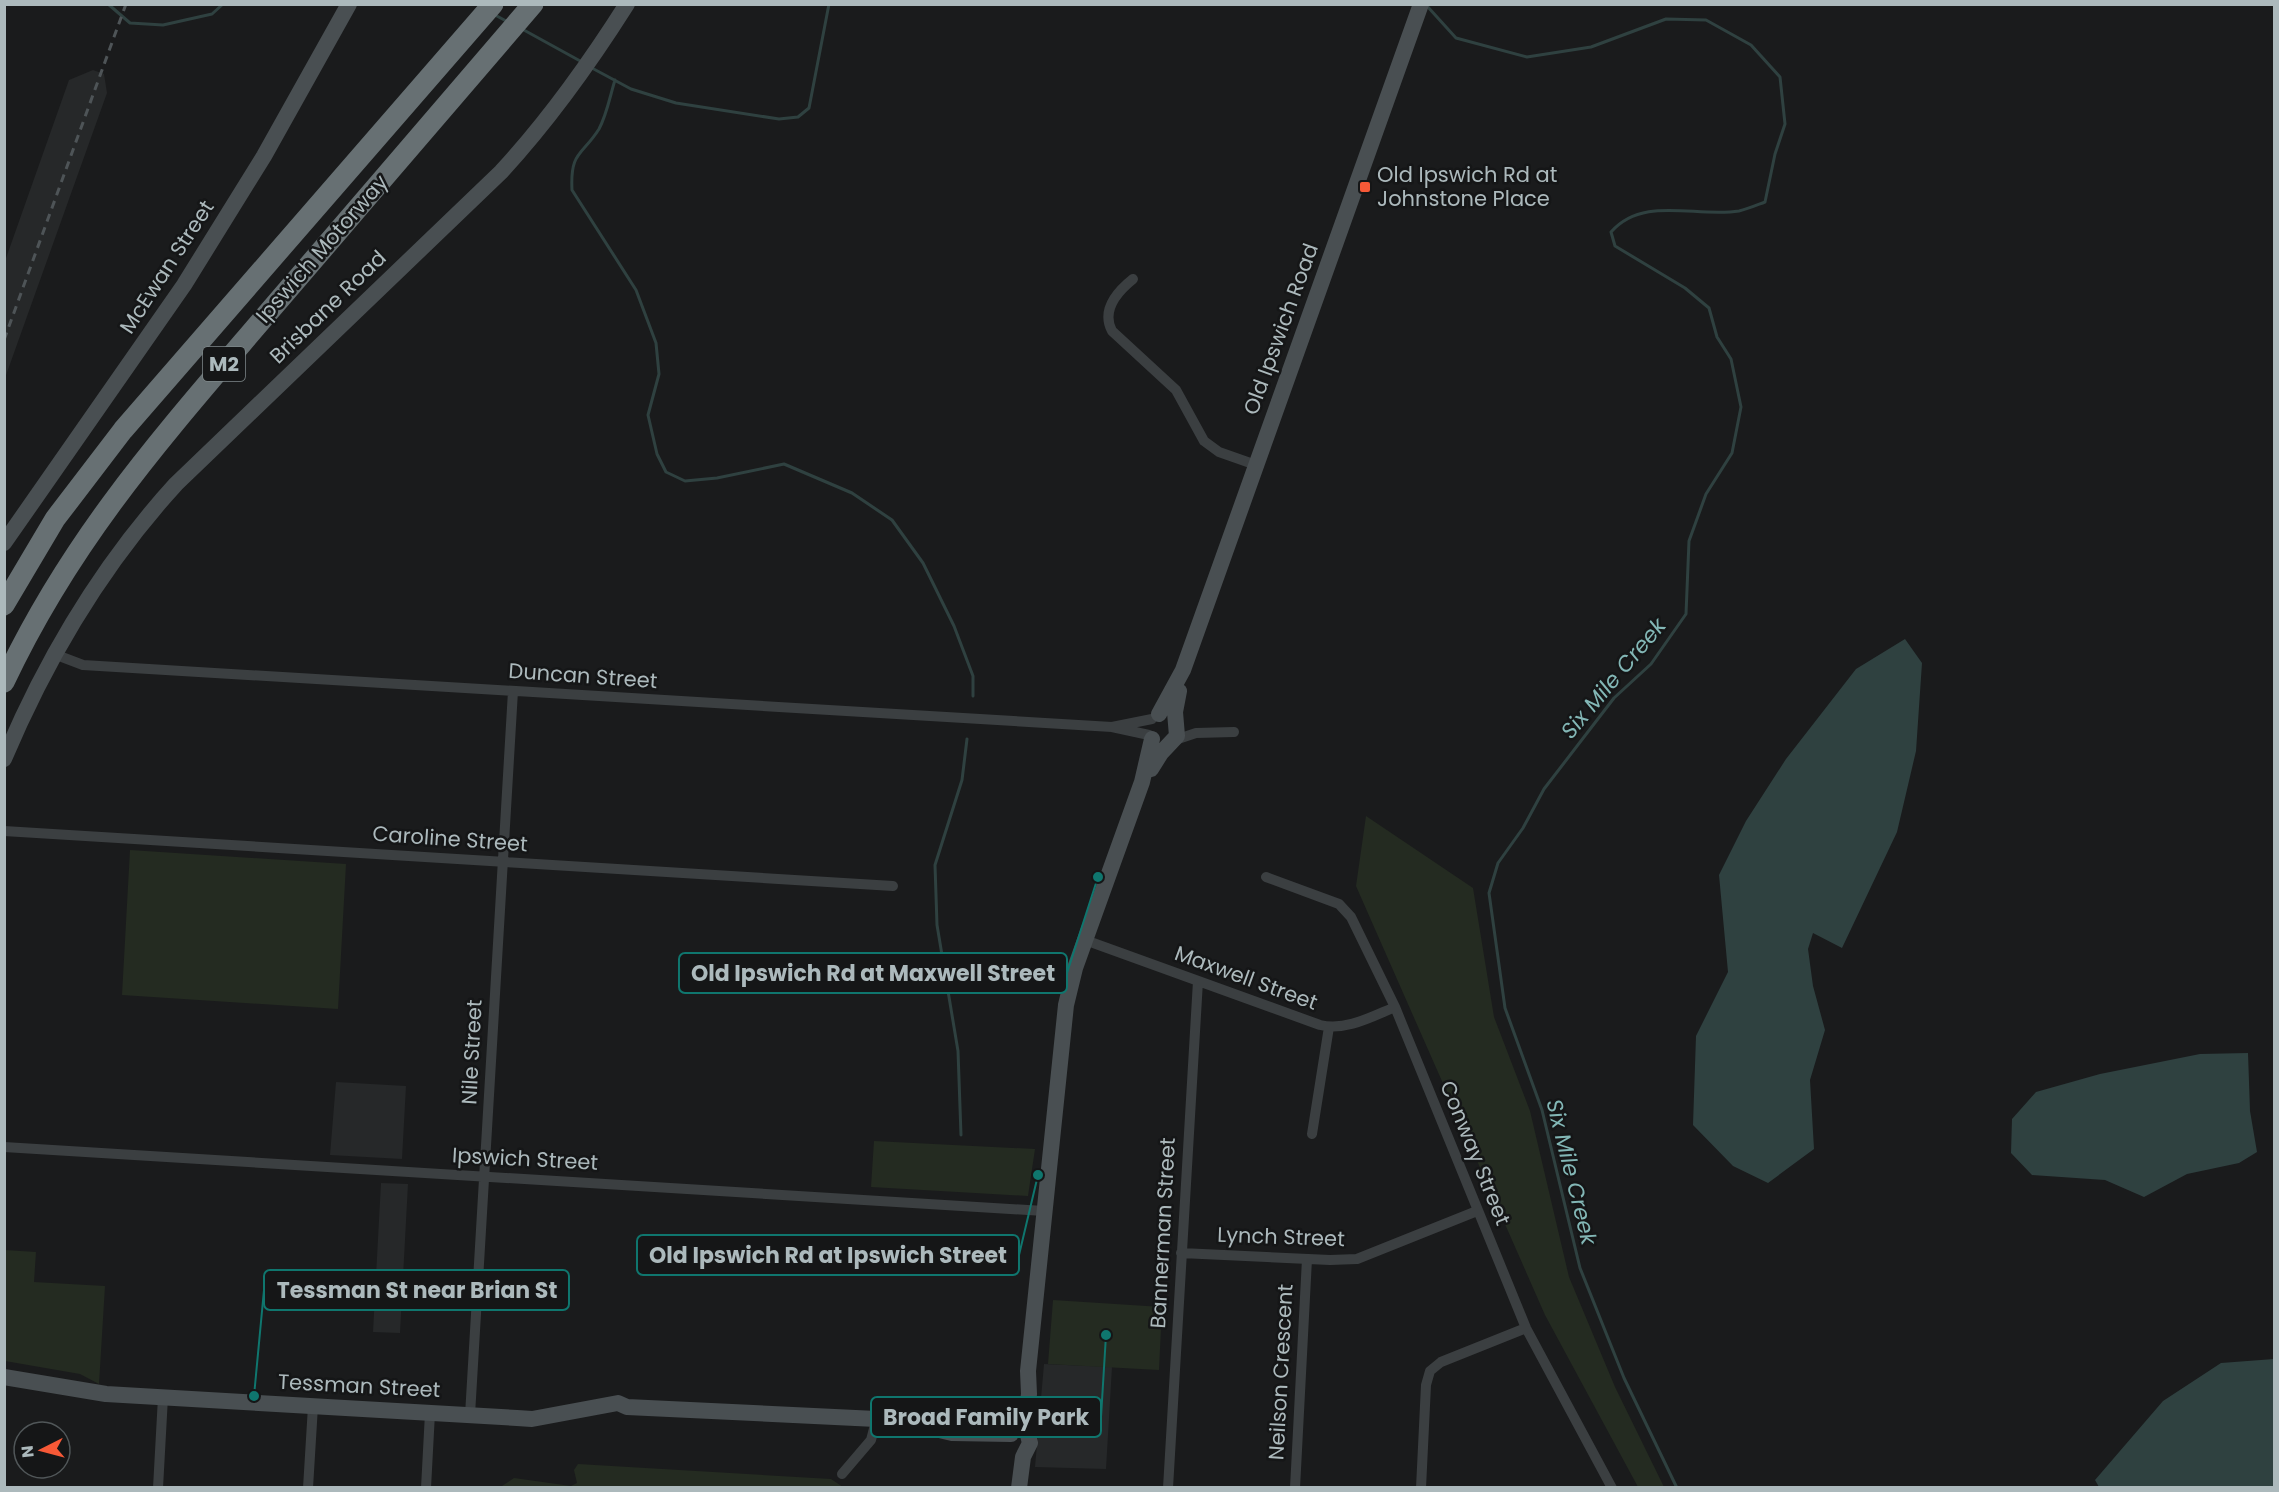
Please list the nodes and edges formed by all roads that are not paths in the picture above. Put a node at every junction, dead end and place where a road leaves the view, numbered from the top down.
1 (349, 4) edge
2 (493, 4) edge
3 (533, 4) edge
4 (1421, 4) edge
5 (623, 11) edge
6 (1133, 279) dead end
7 (1256, 465) junction
8 (4, 543) edge
9 (4, 605) edge
10 (54, 654) junction
11 (1183, 669) junction
12 (4, 682) edge
13 (513, 691) junction
14 (1112, 727) junction
15 (1153, 727) junction
16 (1234, 732) dead end
17 (1175, 733) junction
18 (4, 759) edge
19 (1142, 782) junction
20 (4, 831) edge
21 (502, 861) junction
22 (1266, 877) dead end
23 (893, 886) dead end
24 (1085, 940) junction
25 (1198, 981) junction
26 (1395, 1008) junction
27 (1329, 1028) junction
28 (1312, 1134) dead end
29 (4, 1147) edge
30 (484, 1176) junction
31 (1044, 1211) junction
32 (1478, 1211) junction
33 (1181, 1253) junction
34 (1307, 1259) junction
35 (1526, 1328) junction
36 (4, 1377) edge
37 (163, 1397) junction
38 (313, 1406) junction
39 (430, 1413) junction
40 (470, 1415) junction
41 (876, 1421) junction
42 (1017, 1441) junction
43 (842, 1474) dead end
44 (1607, 1486) edge
45 (158, 1488) edge
46 (308, 1488) edge
47 (426, 1488) edge
48 (1014, 1488) edge
49 (1019, 1488) edge
50 (1168, 1488) edge
51 (1295, 1488) edge
52 (1420, 1488) edge

1 - 8 main road, McEwan Street
2 - 9 highway, Ipswich Motorway / M2
3 - 12 highway, Ipswich Motorway / M2
4 - 7 main road, Old Ipswich Road
5 - 10 main road, Brisbane Road
6 - 7 street
7 - 11 main road, Old Ipswich Road
10 - 13 street, Duncan Street
10 - 18 main road, Brisbane Road
11 - 15 main road, Old Ipswich Road
11 - 17 main road, Old Ipswich Road
13 - 14 street, Duncan Street
13 - 21 street, Nile Street
14 - 15 street, Duncan Street
14 - 15 street, Duncan Street
15 - 17 main road
15 - 17 main road
15 - 19 main road, Old Ipswich Road
16 - 17 street
17 - 19 main road, Old Ipswich Road
19 - 24 main road, Old Ipswich Road
20 - 21 street, Caroline Street
21 - 23 street, Caroline Street
21 - 30 street, Nile Street
22 - 26 street, Conway Street
24 - 25 street, Maxwell Street
24 - 31 main road, Old Ipswich Road
25 - 27 street, Maxwell Street
25 - 33 street, Bannerman Street
26 - 27 street, Maxwell Street
26 - 32 street, Conway Street
27 - 28 street
29 - 30 street, Ipswich Street
30 - 31 street, Ipswich Street
30 - 40 street, Nile Street
31 - 42 main road, Old Ipswich Road
32 - 34 street, Lynch Street
32 - 35 street, Conway Street
33 - 34 street, Lynch Street
33 - 50 street, Bannerman Street
34 - 51 street, Neilson Crescent
35 - 44 street, Conway Street
35 - 52 street
36 - 37 main road, Tessman Street
37 - 38 main road, Tessman Street
37 - 45 street
38 - 39 main road, Tessman Street
38 - 46 street
39 - 40 main road, Tessman Street
39 - 47 street
40 - 41 main road, Tessman Street
41 - 42 main road, Tessman Street
41 - 43 street
42 - 48 main road, Old Ipswich Road
42 - 49 main road, Old Ipswich Road

